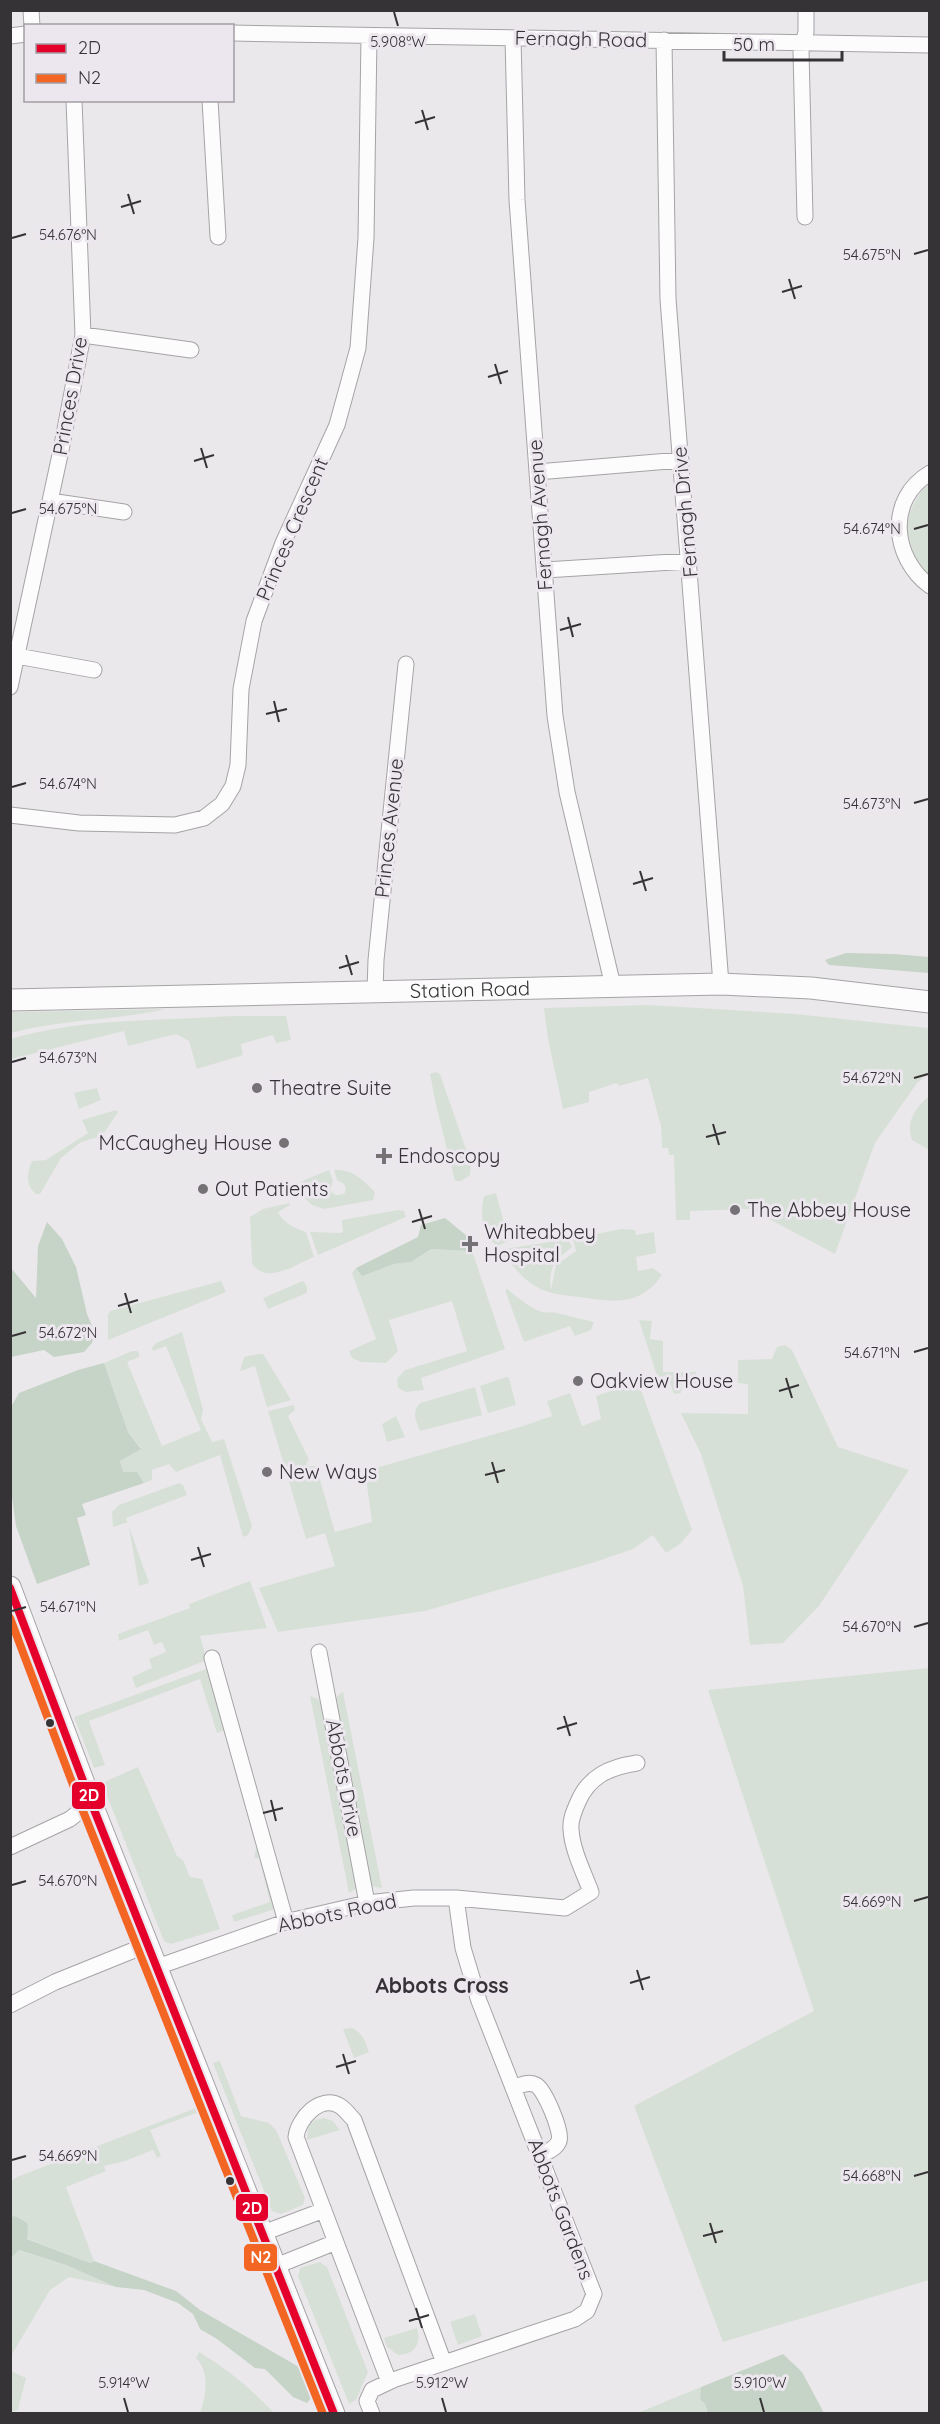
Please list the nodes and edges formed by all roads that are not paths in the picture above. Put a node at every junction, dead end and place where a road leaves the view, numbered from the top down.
1 (806, 10) edge
2 (234, 33) edge
3 (369, 36) junction
4 (513, 38) junction
5 (664, 40) junction
6 (804, 42) junction
7 (930, 45) edge
8 (74, 102) edge
9 (210, 102) edge
10 (806, 217) dead end
11 (218, 237) dead end
12 (83, 335) junction
13 (191, 350) dead end
14 (681, 460) junction
15 (537, 472) junction
16 (930, 473) edge
17 (50, 501) junction
18 (124, 512) dead end
19 (689, 561) junction
20 (545, 570) junction
21 (930, 586) edge
22 (17, 656) junction
23 (406, 664) dead end
24 (94, 670) dead end
25 (10, 687) edge
26 (10, 815) edge
27 (721, 984) junction
28 (613, 986) junction
29 (375, 991) junction
30 (10, 1000) edge
31 (930, 1002) edge
32 (10, 1587) edge
33 (319, 1652) dead end
34 (212, 1658) dead end
35 (637, 1763) dead end
36 (91, 1802) junction
37 (10, 1847) edge
38 (456, 1898) junction
39 (367, 1903) junction
40 (286, 1922) junction
41 (149, 1944) junction
42 (157, 1967) junction
43 (10, 2005) edge
44 (513, 2088) junction
45 (540, 2155) junction
46 (324, 2210) junction
47 (263, 2233) junction
48 (336, 2242) junction
49 (276, 2266) junction
50 (444, 2363) junction
51 (389, 2382) junction
52 (334, 2414) edge
53 (372, 2414) edge

1 - 6 street
2 - 3 street, Fernagh Road
3 - 4 street, Fernagh Road
3 - 26 street, Princes Crescent
4 - 5 street, Fernagh Road
4 - 15 street, Fernagh Avenue
5 - 6 street, Fernagh Road
5 - 14 street, Fernagh Drive
6 - 7 street, Fernagh Road
6 - 10 street
8 - 12 street, Princes Drive
9 - 11 street
12 - 13 street
12 - 17 street, Princes Drive
14 - 15 street
14 - 19 street, Fernagh Drive
15 - 20 street, Fernagh Avenue
16 - 21 street
17 - 18 street
17 - 22 street, Princes Drive
19 - 20 street
19 - 27 street, Fernagh Drive
20 - 28 street, Fernagh Avenue
22 - 24 street
22 - 25 street, Princes Drive
23 - 29 street, Princes Avenue
27 - 28 main road, Station Road
27 - 31 main road, Station Road
28 - 29 main road, Station Road
29 - 30 main road, Station Road
32 - 36 main road
33 - 39 street, Abbots Drive
34 - 40 street
35 - 38 street, Abbots Road
36 - 37 street
36 - 41 main road
38 - 39 street, Abbots Road
38 - 44 street, Abbots Gardens
39 - 40 street, Abbots Road
40 - 42 street, Abbots Road
41 - 42 main road
41 - 43 street
42 - 47 main road
44 - 45 street, Abbots Gardens
44 - 45 street
45 - 50 street, Abbots Gardens
46 - 47 street
46 - 48 street
46 - 50 street
47 - 49 main road
48 - 49 street
48 - 51 street
49 - 52 main road
50 - 51 street, Abbots Gardens
51 - 53 street, Abbots Gardens

